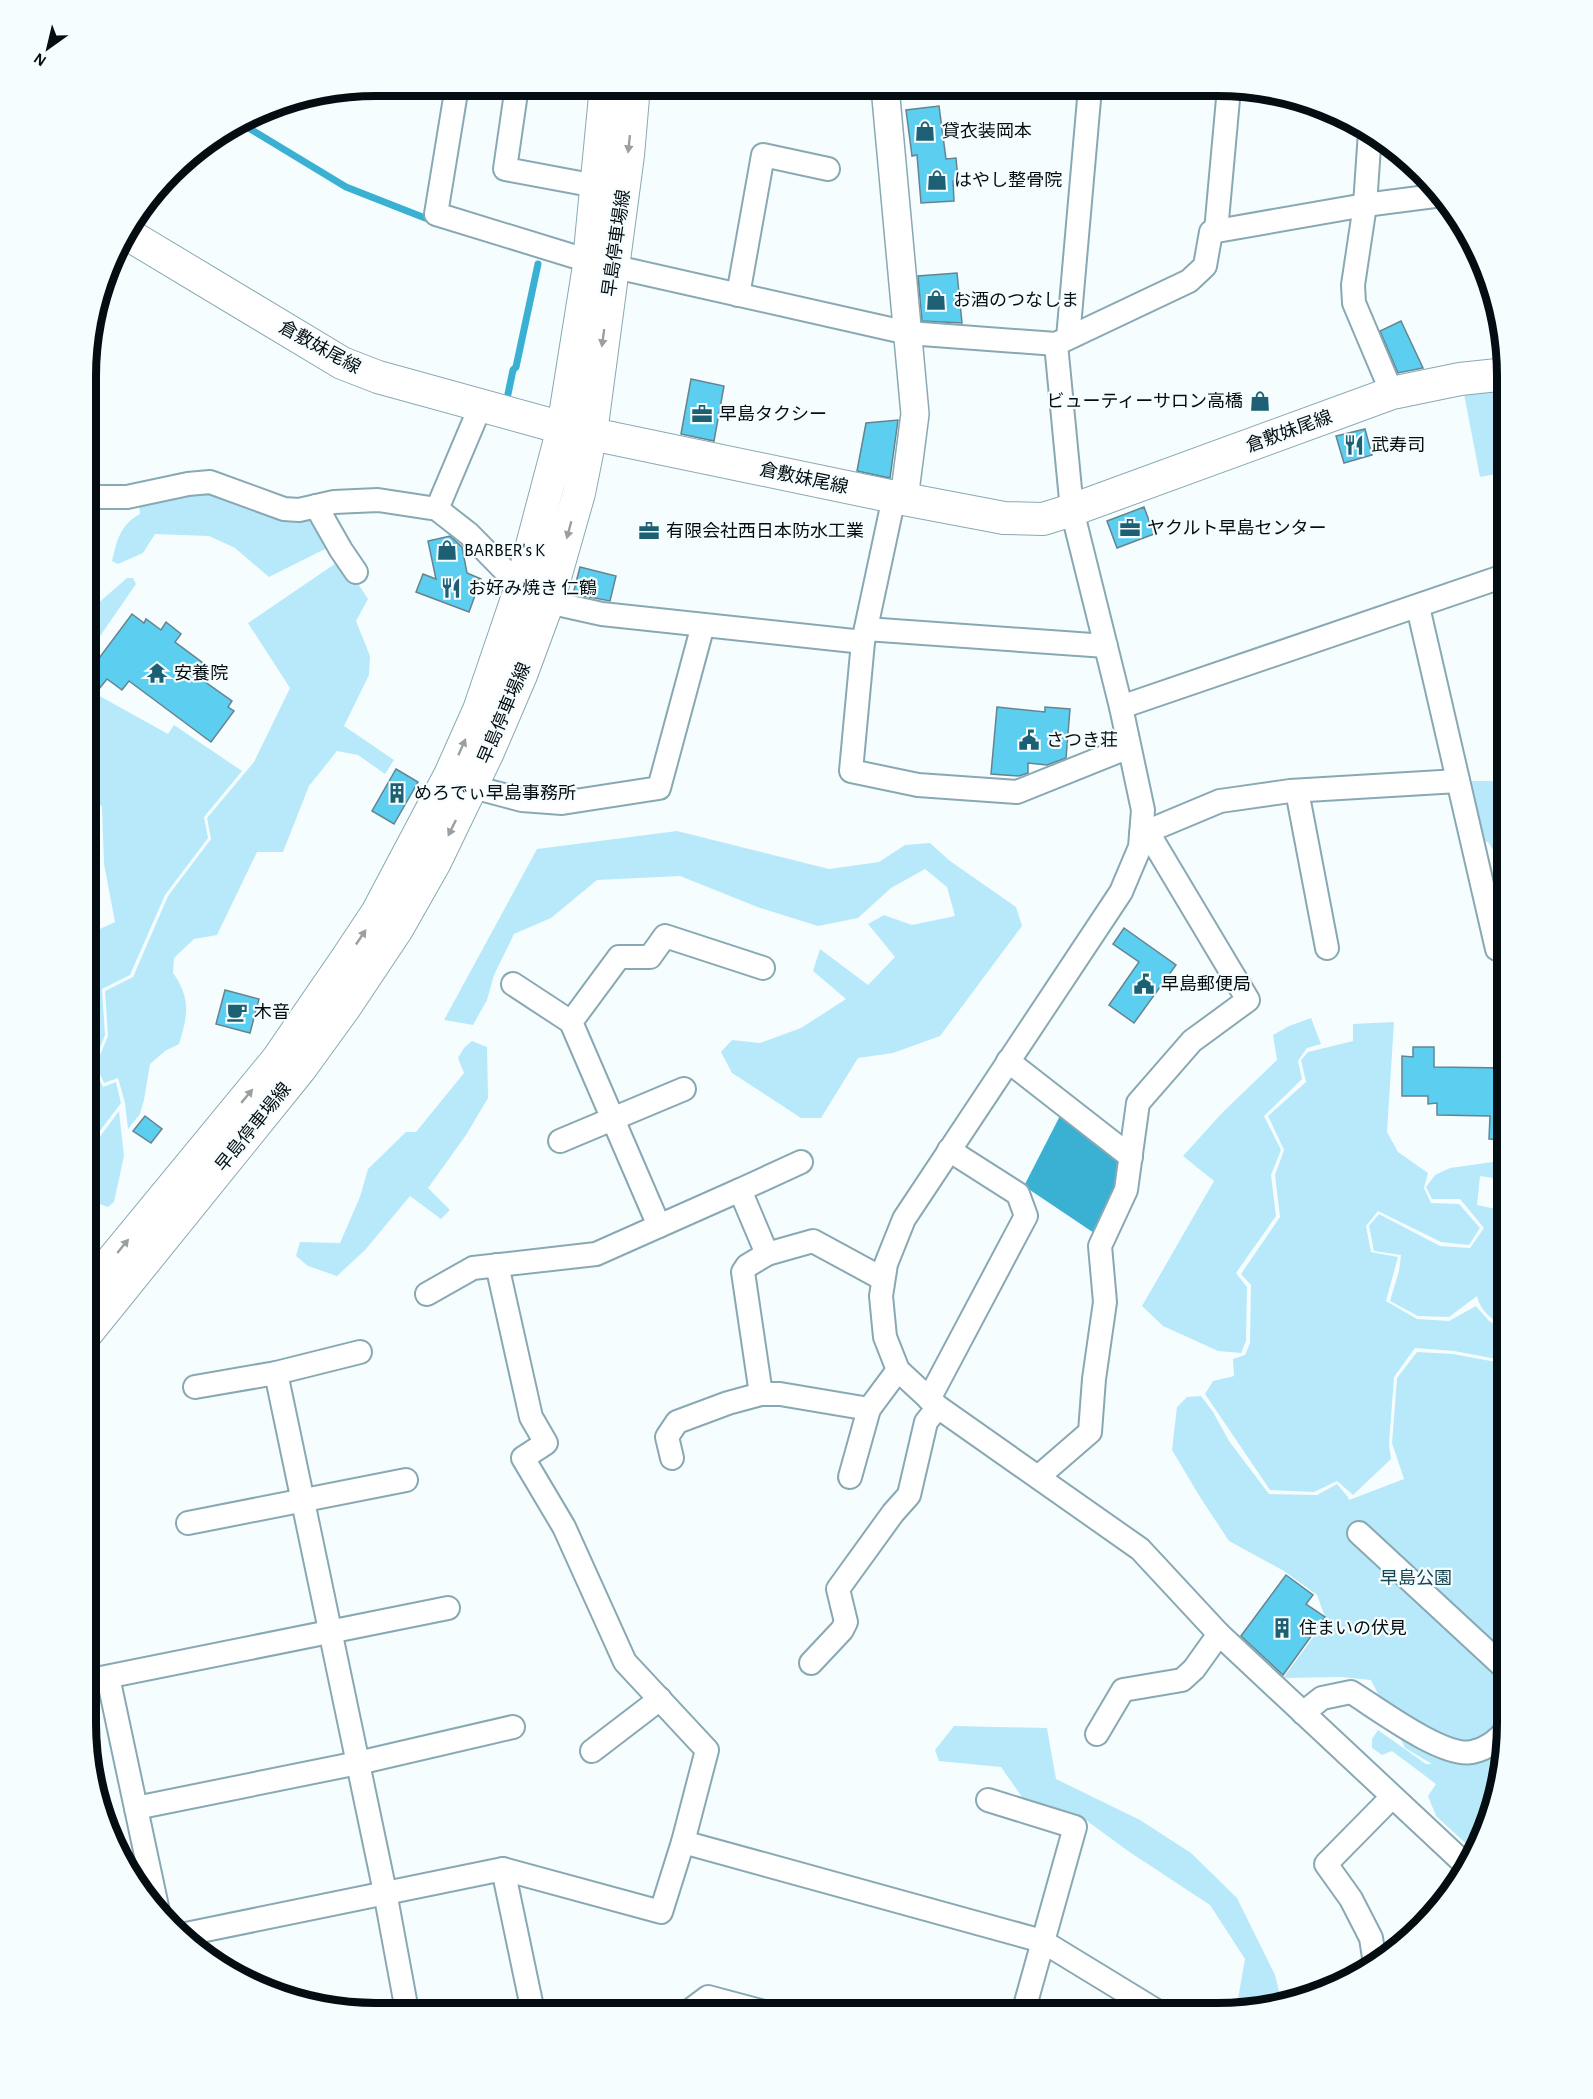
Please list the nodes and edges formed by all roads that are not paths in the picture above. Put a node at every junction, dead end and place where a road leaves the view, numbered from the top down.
1 (455, 96) edge
2 (516, 96) edge
3 (605, 96) edge
4 (633, 96) edge
5 (886, 96) edge
6 (1089, 96) edge
7 (1228, 97) edge
8 (1369, 141) edge
9 (828, 169) dead end
10 (596, 186) junction
11 (1431, 196) edge
12 (1365, 205) junction
13 (1216, 231) junction
14 (133, 238) edge
15 (601, 264) junction
16 (738, 295) junction
17 (908, 333) junction
18 (1062, 341) junction
19 (1497, 375) edge
20 (1392, 393) junction
21 (481, 405) junction
22 (577, 431) junction
23 (96, 497) edge
24 (899, 498) junction
25 (316, 506) junction
26 (437, 509) junction
27 (1072, 510) junction
28 (356, 572) dead end
29 (1497, 579) edge
30 (521, 587) junction
31 (548, 602) junction
32 (1418, 607) junction
33 (703, 625) junction
34 (864, 636) junction
35 (1106, 646) junction
36 (1121, 707) junction
37 (1129, 747) junction
38 (1458, 781) junction
39 (473, 787) junction
40 (1297, 791) junction
41 (1144, 833) junction
42 (1327, 948) dead end
43 (1497, 949) dead end
44 (763, 968) dead end
45 (513, 984) dead end
46 (571, 1022) junction
47 (1008, 1061) junction
48 (684, 1089) dead end
49 (613, 1119) junction
50 (560, 1141) dead end
51 (949, 1150) junction
52 (1131, 1157) junction
53 (801, 1162) dead end
54 (740, 1190) junction
55 (659, 1226) junction
56 (767, 1254) junction
57 (497, 1265) junction
58 (883, 1279) junction
59 (96, 1280) edge
60 (427, 1294) dead end
61 (96, 1322) edge
62 (360, 1352) dead end
63 (898, 1370) junction
64 (276, 1372) junction
65 (195, 1386) dead end
66 (761, 1394) junction
67 (933, 1403) junction
68 (869, 1409) junction
69 (672, 1458) dead end
70 (850, 1477) dead end
71 (1038, 1477) junction
72 (406, 1480) dead end
73 (303, 1500) junction
74 (188, 1523) dead end
75 (1359, 1533) dead end
76 (448, 1608) dead end
77 (331, 1632) junction
78 (1219, 1634) junction
79 (1497, 1661) edge
80 (811, 1663) dead end
81 (108, 1677) junction
82 (96, 1680) edge
83 (660, 1699) junction
84 (1303, 1713) junction
85 (513, 1727) dead end
86 (1097, 1734) dead end
87 (1496, 1741) edge
88 (592, 1751) dead end
89 (358, 1763) junction
90 (1392, 1797) junction
91 (988, 1800) dead end
92 (136, 1808) junction
93 (683, 1842) junction
94 (1461, 1860) edge
95 (503, 1869) junction
96 (385, 1892) junction
97 (154, 1893) edge
98 (191, 1933) edge
99 (1042, 1941) junction
100 (1374, 1955) edge
101 (406, 2003) edge
102 (531, 2003) edge
103 (700, 2003) edge
104 (730, 2003) edge
105 (1026, 2003) edge
106 (1144, 2003) edge

1 - 15 street
2 - 10 street
3 - 10 main road, 早島停車場線
4 -> 15 main road, 早島停車場線
5 - 17 street
6 - 18 street
7 - 13 street
8 - 12 street
9 - 16 street
10 - 15 main road, 早島停車場線
11 - 12 street
12 - 13 street
12 - 20 street
13 - 18 street
14 - 21 main road, 倉敷妹尾線
15 - 16 street
15 - 22 main road, 早島停車場線
16 - 17 street
17 - 18 street
17 - 24 street
18 - 27 street
19 - 20 main road, 倉敷妹尾線
20 - 27 main road, 倉敷妹尾線
21 - 22 main road, 倉敷妹尾線
21 - 26 street
22 - 24 main road, 倉敷妹尾線
22 - 30 main road, 早島停車場線
22 -> 31 main road, 早島停車場線
23 - 25 street
24 - 27 main road, 倉敷妹尾線
24 - 34 street
25 - 26 street
25 - 28 street
26 - 30 street
27 - 35 street
29 - 32 street
59 -> 30 main road, 早島停車場線
31 - 33 street
31 - 39 main road, 早島停車場線
32 - 36 street
32 - 38 street
33 - 34 street
33 - 39 street
34 - 35 street
34 - 37 street
35 - 36 street
36 - 37 street
37 - 41 street
38 - 40 street
38 - 43 street
39 -> 61 main road, 早島停車場線
40 - 41 street
40 - 42 street
41 - 47 street
41 - 52 street
44 - 46 street
45 - 46 street
46 - 49 street
47 - 51 street
47 - 52 street
48 - 49 street
49 - 50 street
49 - 55 street
51 - 58 street
51 - 67 street
52 - 71 street
53 - 54 street
54 - 55 street
54 - 56 street
55 - 57 street
56 - 58 street
56 - 66 street
57 - 60 street
57 - 83 street
58 - 63 street
62 - 64 street
63 - 67 street
63 - 68 street
64 - 65 street
64 - 73 street
66 - 68 street
66 - 69 street
67 - 71 street
67 - 80 street
68 - 70 street
71 - 78 street
72 - 73 street
73 - 74 street
73 - 77 street
75 - 79 street
76 - 77 street
77 - 81 street
77 - 89 street
78 - 84 street
78 - 86 street
81 - 82 street
81 - 92 street
83 - 88 street
83 - 93 street
84 - 87 street
84 - 90 street
85 - 89 street
89 - 92 street
89 - 96 street
90 - 94 street
90 - 100 street
91 - 99 street
92 - 97 street
93 - 95 street
93 - 99 street
95 - 96 street
95 - 102 street
96 - 98 street
96 - 101 street
99 - 105 street
99 - 106 street
103 - 104 street

